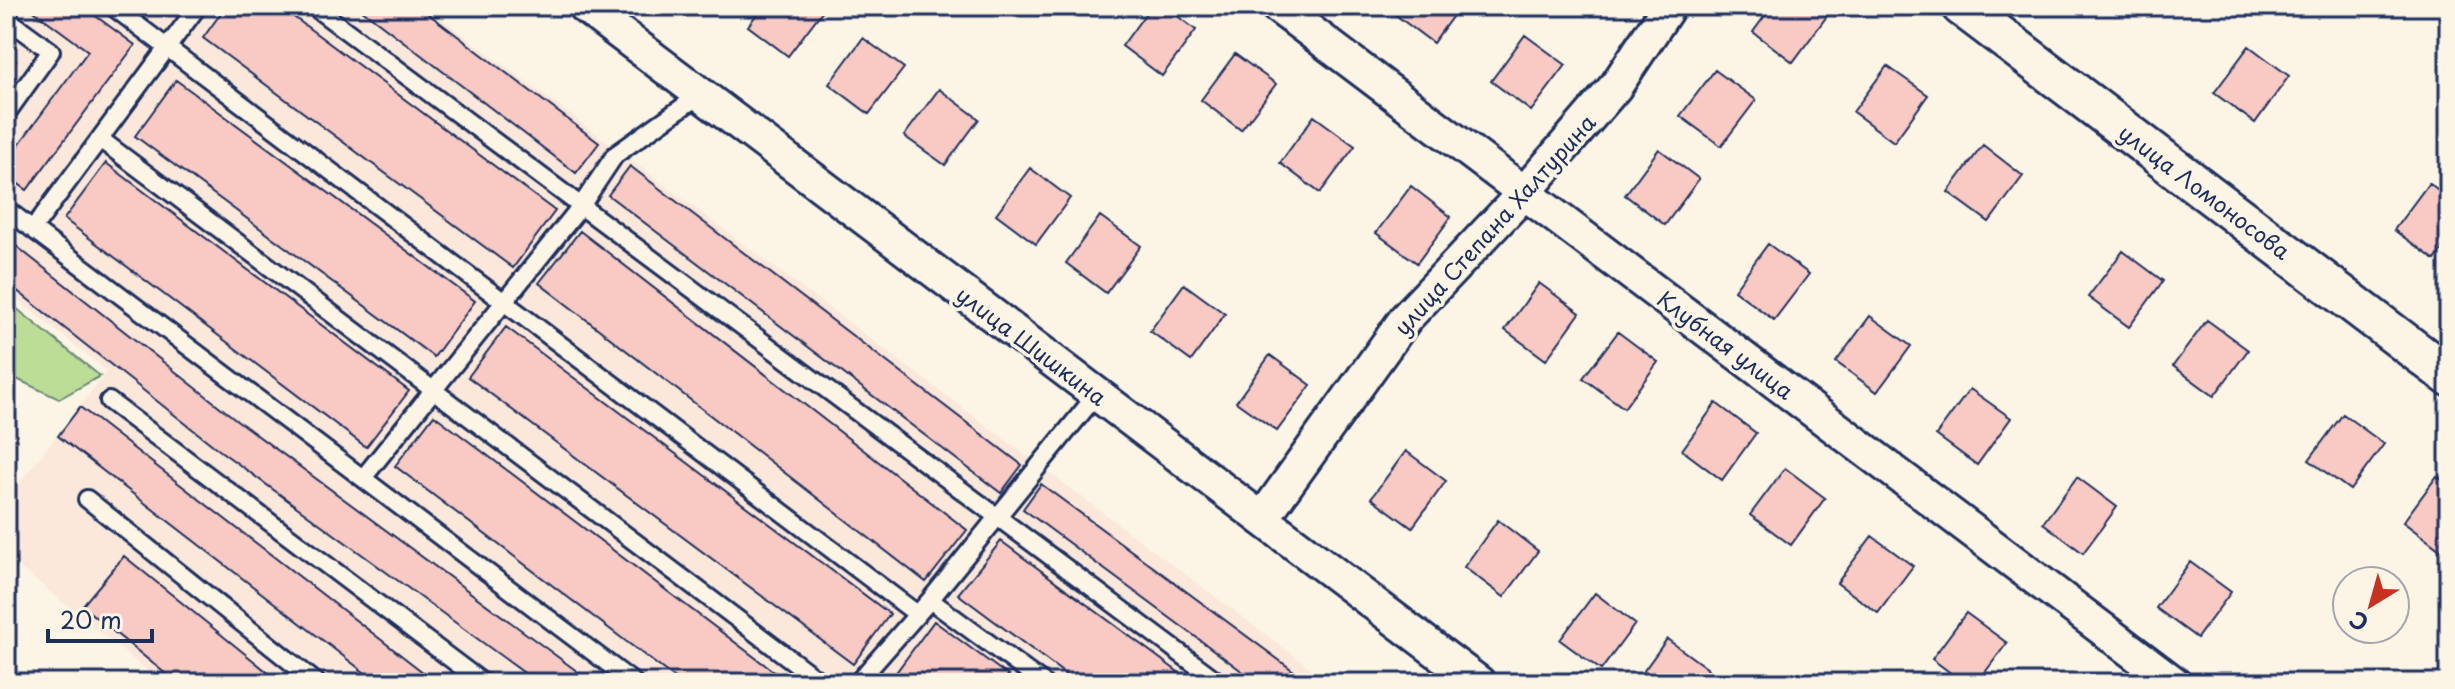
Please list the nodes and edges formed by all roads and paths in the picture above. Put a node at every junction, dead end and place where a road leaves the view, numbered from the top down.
1 (112, 6) edge
2 (198, 6) edge
3 (313, 6) edge
4 (584, 6) edge
5 (1277, 6) edge
6 (1669, 6) edge
7 (1961, 6) edge
8 (6, 18) edge
9 (167, 48) junction
10 (701, 94) junction
11 (6, 114) edge
12 (100, 139) junction
13 (1524, 193) junction
14 (581, 206) junction
15 (6, 209) edge
16 (33, 229) junction
17 (504, 303) junction
18 (2449, 376) edge
19 (434, 391) junction
20 (1097, 394) junction
21 (109, 401) dead end
22 (363, 478) junction
23 (87, 499) dead end
24 (998, 516) junction
25 (1262, 519) junction
26 (930, 600) junction
27 (917, 614) junction
28 (866, 680) edge
29 (317, 683) edge
30 (483, 683) edge
31 (634, 683) edge
32 (822, 683) edge
33 (1043, 683) edge
34 (1220, 683) edge
35 (1479, 683) edge
36 (2174, 683) edge

1 - 9 lane
2 - 9 lane
3 - 14 lane
4 - 10 street, улица Шишкина
5 - 13 street, Клубная улица
6 - 13 street, улица Степана Халтурина
7 - 18 street, улица Ломоносова
8 - 11 lane
9 - 12 lane
9 - 17 lane
10 - 14 lane
10 - 20 street, улица Шишкина
12 - 16 lane
12 - 19 lane
13 - 25 street, улица Степана Халтурина
13 - 36 street, Клубная улица
14 - 17 lane
14 - 24 lane
15 - 16 lane
16 - 22 lane
17 - 19 lane
17 - 27 lane
19 - 22 lane
19 - 32 lane
20 - 24 lane
20 - 25 street, улица Шишкина
21 - 30 lane
22 - 31 lane
23 - 29 lane
24 - 26 lane
24 - 34 lane
25 - 35 street, улица Шишкина
26 - 27 lane
26 - 33 lane
27 - 28 lane

